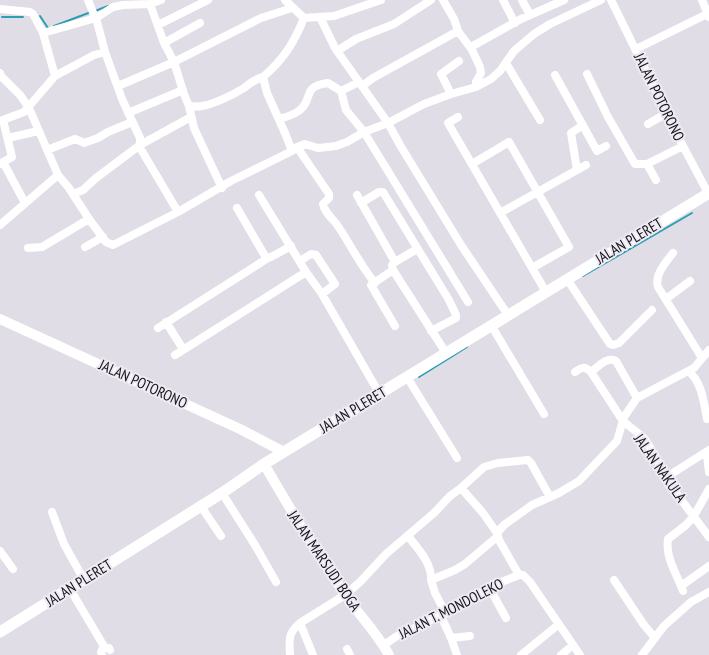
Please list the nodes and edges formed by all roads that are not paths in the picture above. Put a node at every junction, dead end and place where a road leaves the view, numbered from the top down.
1 (88, 0) edge
2 (160, 0) edge
3 (208, 0) edge
4 (285, 0) edge
5 (381, 0) edge
6 (431, 0) edge
7 (443, 0) edge
8 (503, 0) edge
9 (522, 0) edge
10 (564, 0) edge
11 (601, 0) edge
12 (611, 0) edge
13 (702, 0) edge
14 (150, 4) junction
15 (292, 8) junction
16 (0, 9) edge
17 (94, 15) junction
18 (530, 15) junction
19 (709, 15) edge
20 (320, 17) junction
21 (304, 18) junction
22 (200, 23) dead end
23 (515, 23) junction
24 (158, 26) junction
25 (458, 31) junction
26 (43, 33) junction
27 (164, 43) junction
28 (471, 47) junction
29 (636, 49) junction
30 (337, 51) junction
31 (105, 52) junction
32 (459, 61) dead end
33 (174, 62) junction
34 (506, 63) junction
35 (587, 74) dead end
36 (0, 75) edge
37 (555, 75) dead end
38 (55, 76) junction
39 (263, 77) junction
40 (361, 84) junction
41 (118, 86) junction
42 (476, 87) junction
43 (183, 90) junction
44 (341, 91) junction
45 (451, 94) junction
46 (189, 106) junction
47 (29, 108) junction
48 (128, 112) junction
49 (667, 113) junction
50 (191, 117) junction
51 (458, 117) dead end
52 (279, 119) junction
53 (540, 120) dead end
54 (1, 121) edge
55 (132, 122) junction
56 (388, 123) junction
57 (648, 124) dead end
58 (583, 125) junction
59 (38, 131) junction
60 (364, 132) junction
61 (8, 138) junction
62 (140, 146) junction
63 (606, 146) dead end
64 (683, 146) junction
65 (294, 149) junction
66 (46, 150) junction
67 (2, 163) edge
68 (472, 164) junction
69 (647, 164) junction
70 (586, 165) dead end
71 (577, 170) junction
72 (58, 175) junction
73 (656, 180) dead end
74 (222, 188) junction
75 (538, 192) junction
76 (73, 194) junction
77 (709, 194) edge
78 (259, 195) dead end
79 (24, 202) junction
80 (237, 208) dead end
81 (178, 212) junction
82 (500, 213) junction
83 (89, 219) junction
84 (0, 225) edge
85 (103, 236) junction
86 (291, 246) junction
87 (85, 247) dead end
88 (28, 248) dead end
89 (417, 249) junction
90 (673, 253) dead end
91 (268, 258) junction
92 (300, 261) junction
93 (394, 266) junction
94 (532, 268) junction
95 (306, 272) junction
96 (567, 279) junction
97 (690, 281) dead end
98 (375, 282) junction
99 (546, 292) junction
100 (322, 294) junction
101 (666, 300) junction
102 (468, 302) dead end
103 (652, 310) dead end
104 (508, 315) junction
105 (0, 319) edge
106 (166, 322) junction
107 (492, 325) junction
108 (395, 326) dead end
109 (158, 328) dead end
110 (431, 331) junction
111 (183, 349) junction
112 (709, 350) edge
113 (446, 353) junction
114 (175, 355) dead end
115 (702, 358) junction
116 (688, 371) junction
117 (575, 372) dead end
118 (592, 372) junction
119 (407, 377) junction
120 (379, 393) junction
121 (637, 398) junction
122 (544, 414) dead end
123 (623, 421) junction
124 (708, 421) edge
125 (709, 450) edge
126 (284, 452) junction
127 (709, 453) edge
128 (457, 458) dead end
129 (264, 464) junction
130 (709, 472) edge
131 (665, 478) junction
132 (461, 488) junction
133 (709, 489) edge
134 (222, 493) junction
135 (550, 497) junction
136 (200, 505) junction
137 (52, 512) dead end
138 (694, 516) junction
139 (497, 535) junction
140 (221, 536) dead end
141 (408, 536) junction
142 (709, 537) edge
143 (0, 550) edge
144 (709, 566) edge
145 (13, 569) dead end
146 (519, 575) junction
147 (84, 580) junction
148 (431, 580) junction
149 (614, 580) dead end
150 (276, 582) dead end
151 (489, 587) junction
152 (70, 589) junction
153 (709, 592) edge
154 (345, 594) junction
155 (443, 615) junction
156 (506, 618) dead end
157 (300, 622) junction
158 (559, 624) junction
159 (1, 630) edge
160 (470, 636) dead end
161 (451, 638) junction
162 (655, 638) junction
163 (384, 645) junction
164 (573, 645) junction
165 (109, 651) edge
166 (290, 655) edge
167 (313, 655) edge
168 (389, 655) edge
169 (457, 655) edge
170 (521, 655) edge
171 (561, 655) edge
172 (580, 655) edge
173 (642, 655) edge

1 - 17 street
2 - 14 street
3 - 24 street
4 - 15 street
5 - 20 street
6 - 30 street
7 - 25 street
8 - 23 street
9 - 18 street
10 - 18 street
11 - 34 street
12 - 29 street, JALAN POTORONO
13 - 19 street
14 - 17 street
14 - 24 street
15 - 21 street
15 - 33 street
16 - 26 street
17 - 26 street
17 - 31 street
18 - 23 street
19 - 29 street
20 - 21 street
20 - 30 street
21 - 39 street
22 - 27 street
23 - 28 street
24 - 27 street
25 - 28 street
25 - 40 street
26 - 38 street
27 - 33 street
28 - 42 street
29 - 49 street, JALAN POTORONO
30 - 40 street
31 - 38 street
31 - 41 street
32 - 45 street
33 - 41 street
33 - 43 street
34 - 42 street
34 - 53 street
35 - 69 street
36 - 47 street
37 - 58 street
38 - 47 street
39 - 46 street
39 - 52 street
40 - 44 street
40 - 56 street
41 - 48 street
42 - 45 street
43 - 46 street
43 - 48 street
44 - 52 street
44 - 60 street
45 - 56 street
46 - 50 street
47 - 54 street
47 - 59 street
48 - 55 street
49 - 57 street
49 - 64 street, JALAN POTORONO
50 - 62 street
50 - 74 street
51 - 68 street
52 - 65 street
54 - 61 street
55 - 62 street
55 - 66 street
56 - 60 street
56 - 104 street
58 - 63 street
58 - 71 street
59 - 61 street
59 - 66 street
60 - 65 street
60 - 102 street
61 - 67 street
62 - 76 street
62 - 81 street
64 - 69 street
64 - 77 street, JALAN POTORONO
65 - 74 street
65 - 98 street
66 - 72 street
67 - 79 street
68 - 75 street
68 - 82 street
69 - 73 street
70 - 71 street
71 - 75 street
72 - 76 street
72 - 79 street
74 - 81 street
75 - 82 street
75 - 94 street
76 - 83 street
77 - 96 main road, JALAN PLERET
78 - 86 street
79 - 84 street
80 - 91 street
81 - 85 street
82 - 94 street
83 - 85 street
83 - 88 street
85 - 87 street
86 - 91 street
86 - 92 street
89 - 93 street
89 - 93 street
89 - 110 street
90 - 101 street
91 - 106 street
92 - 95 street
92 - 100 street
93 - 98 street
93 - 110 street
94 - 99 street
95 - 100 street
95 - 111 street
96 - 99 main road, JALAN PLERET
96 - 103 street
97 - 101 street
98 - 108 street
99 - 104 main road, JALAN PLERET
100 - 120 street
101 - 115 street
104 - 107 main road, JALAN PLERET
105 - 126 street, JALAN POTORONO
106 - 109 street
106 - 111 street
107 - 113 main road, JALAN PLERET
107 - 122 street
110 - 113 street
111 - 114 street
112 - 115 street
113 - 119 main road, JALAN PLERET
115 - 116 street
116 - 121 street
116 - 124 street
117 - 118 street
118 - 121 street
118 - 123 street, JALAN NAKULA
119 - 120 main road, JALAN PLERET
119 - 128 street
120 - 126 main road, JALAN PLERET
121 - 123 street
123 - 131 street, JALAN NAKULA
123 - 135 street
125 - 131 street
126 - 129 main road, JALAN PLERET
127 - 130 street
129 - 134 main road, JALAN PLERET
129 - 154 street, JALAN MARSUDI BOGA
131 - 138 street, JALAN NAKULA
132 - 135 street
132 - 139 street
132 - 141 street
133 - 138 street
134 - 136 main road, JALAN PLERET
134 - 150 street
135 - 139 street
136 - 140 street
136 - 147 main road, JALAN PLERET
137 - 147 street
138 - 142 street, JALAN NAKULA
138 - 144 street
139 - 146 street
139 - 148 street
141 - 148 street
141 - 154 street
143 - 145 street
146 - 151 street, JALAN T. MONDOLEKO
146 - 158 street
147 - 152 main road, JALAN PLERET
148 - 155 street
149 - 162 street
151 - 155 street, JALAN T. MONDOLEKO
151 - 156 street
152 - 159 main road, JALAN PLERET
152 - 165 street
153 - 162 street
154 - 157 street
154 - 163 street, JALAN MARSUDI BOGA
155 - 161 street
155 - 163 street, JALAN T. MONDOLEKO
157 - 166 street
157 - 167 street
158 - 164 street
158 - 170 street
160 - 161 street
161 - 169 street
162 - 173 street
163 - 168 street, JALAN MARSUDI BOGA
164 - 171 street
164 - 172 street

